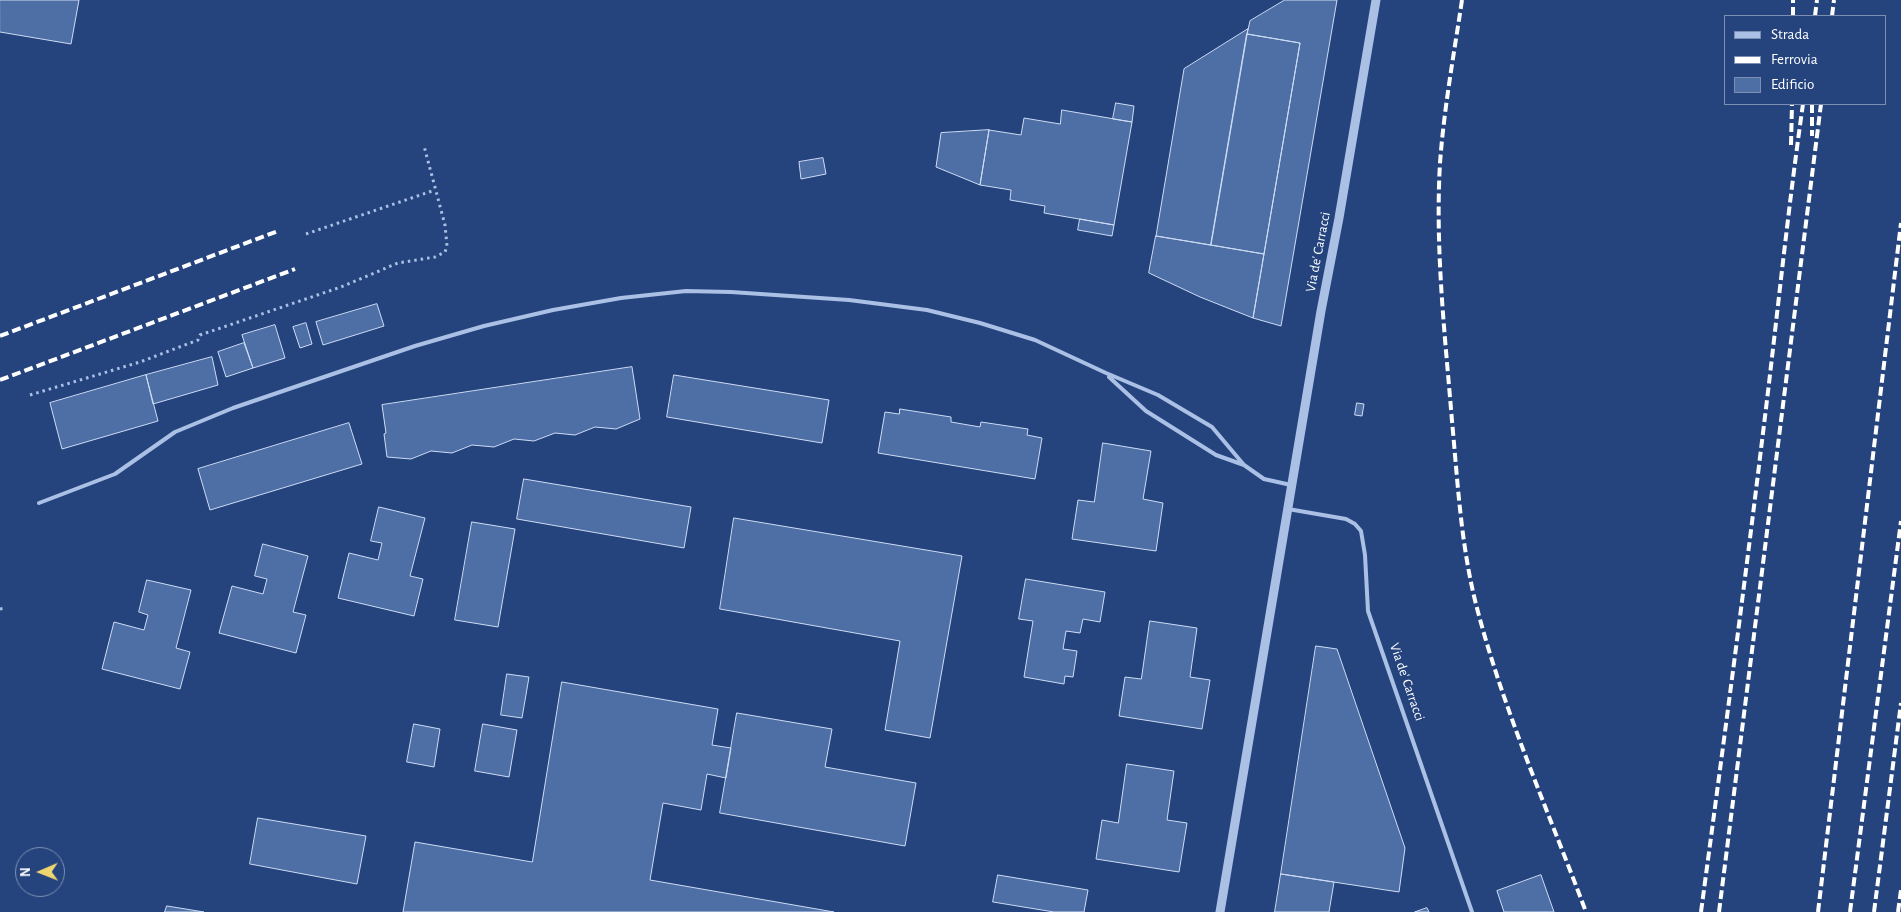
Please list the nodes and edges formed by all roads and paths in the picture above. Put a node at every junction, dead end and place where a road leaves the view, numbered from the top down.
1 (1376, 0) edge
2 (424, 146) dead end
3 (435, 190) junction
4 (306, 234) dead end
5 (1106, 373) junction
6 (30, 395) dead end
7 (1244, 466) junction
8 (1292, 486) junction
9 (39, 503) dead end
10 (1288, 509) junction
11 (6, 608) dead end
12 (0, 609) edge
13 (1220, 912) edge
14 (1472, 912) edge

1 - 8 street, Via de' Carracci
2 - 3 path
3 - 4 path
3 - 6 path
5 - 7 lane
5 - 7 lane
5 - 9 lane
7 - 8 lane
8 - 10 street, Via de' Carracci
10 - 13 street, Via de' Carracci
10 - 14 lane, Via de' Carracci
11 - 12 path

